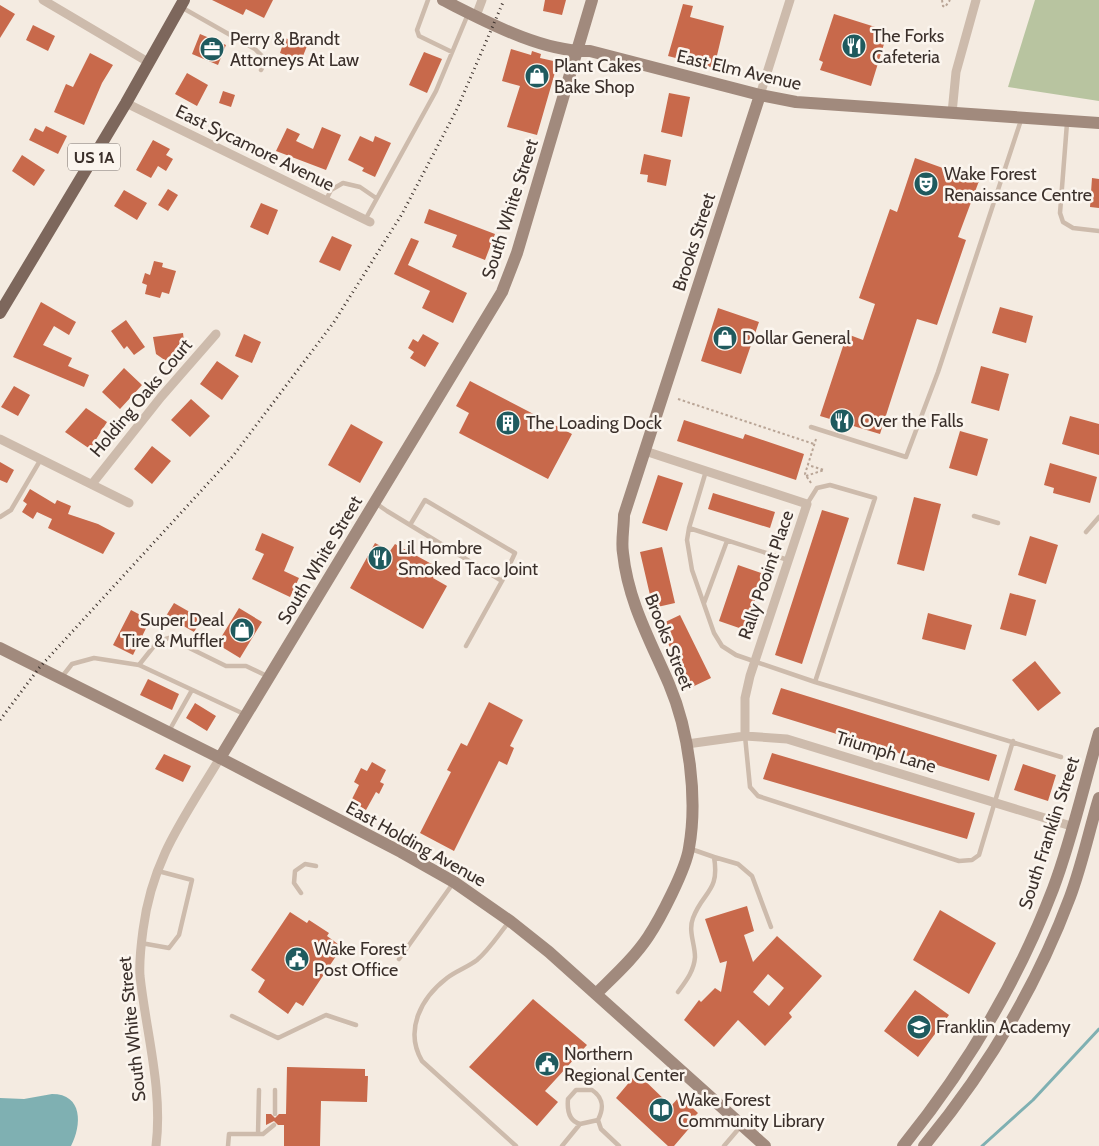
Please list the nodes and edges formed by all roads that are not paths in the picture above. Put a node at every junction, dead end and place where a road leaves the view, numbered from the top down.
1 (43, 0) edge
2 (428, 0) edge
3 (443, 0) edge
4 (482, 0) edge
5 (592, 0) edge
6 (790, 0) edge
7 (976, 0) edge
8 (182, 3) edge
9 (472, 14) junction
10 (452, 52) junction
11 (577, 52) junction
12 (148, 62) junction
13 (261, 70) dead end
14 (760, 96) junction
15 (126, 103) junction
16 (952, 113) junction
17 (1022, 118) junction
18 (1067, 122) junction
19 (1099, 123) edge
20 (376, 198) junction
21 (326, 201) junction
22 (368, 221) joint
23 (1099, 231) edge
24 (0, 313) edge
25 (216, 334) dead end
26 (811, 427) dead end
27 (0, 439) edge
28 (645, 451) junction
29 (41, 459) junction
30 (706, 471) junction
31 (92, 484) junction
32 (129, 503) dead end
33 (375, 503) junction
34 (807, 504) junction
35 (974, 516) dead end
36 (0, 517) edge
37 (1099, 517) edge
38 (998, 523) dead end
39 (410, 525) junction
40 (689, 528) junction
41 (1086, 532) dead end
42 (727, 540) junction
43 (788, 560) junction
44 (502, 581) junction
45 (704, 603) junction
46 (466, 646) dead end
47 (0, 648) edge
48 (754, 662) junction
49 (140, 665) junction
50 (270, 678) junction
51 (60, 679) junction
52 (815, 682) junction
53 (192, 690) junction
54 (247, 716) junction
55 (168, 733) junction
56 (1099, 733) edge
57 (745, 736) junction
58 (1013, 741) junction
59 (687, 744) junction
60 (1061, 757) dead end
61 (220, 758) junction
62 (1099, 798) edge
63 (995, 803) junction
64 (1071, 826) junction
65 (689, 848) junction
66 (714, 858) junction
67 (316, 866) dead end
68 (156, 870) junction
69 (454, 882) junction
70 (300, 894) dead end
71 (510, 921) junction
72 (771, 927) dead end
73 (141, 943) junction
74 (399, 959) dead end
75 (678, 992) dead end
76 (597, 993) junction
77 (232, 1016) dead end
78 (356, 1025) dead end
79 (259, 1090) dead end
80 (275, 1090) dead end
81 (275, 1114) dead end
82 (598, 1120) junction
83 (580, 1124) junction
84 (742, 1124) junction
85 (274, 1125) dead end
86 (258, 1134) junction
87 (156, 1146) edge
88 (228, 1146) edge
89 (516, 1146) edge
90 (562, 1146) edge
91 (619, 1146) edge
92 (724, 1146) edge
93 (765, 1146) edge
94 (903, 1146) edge
95 (924, 1146) edge

1 - 12 street
2 - 10 lane
3 - 9 street, East Elm Avenue
4 - 9 street
5 - 11 street, South White Street
6 - 14 street, Brooks Street
7 - 16 street
8 - 12 main road, US 1A
8 - 13 lane
9 - 10 lane
9 - 11 street, East Elm Avenue
10 - 20 lane
11 - 14 street, East Elm Avenue
11 - 33 street, South White Street
12 - 15 main road, US 1A
14 - 16 street, East Elm Avenue
14 - 28 street, Brooks Street
15 - 21 street, East Sycamore Avenue
15 - 24 main road, US 1A
16 - 17 street, East Elm Avenue
17 - 18 street, East Elm Avenue
17 - 26 lane
18 - 19 street, East Elm Avenue
18 - 23 lane
20 - 21 lane
20 - 22 lane
21 - 22 street, East Sycamore Avenue
25 - 31 street, Holding Oaks Court
27 - 29 street
28 - 30 street, Rally Pooint Place
28 - 59 street, Brooks Street
29 - 31 street
29 - 36 lane
30 - 34 street, Rally Pooint Place
30 - 40 lane
31 - 32 street
33 - 39 lane
33 - 50 street, South White Street
34 - 43 street, Rally Pooint Place
34 - 52 lane
35 - 38 lane
37 - 41 lane
39 - 44 lane
39 - 44 lane
40 - 42 lane
40 - 45 lane
42 - 43 lane
42 - 45 lane
43 - 48 street, Rally Pooint Place
44 - 46 lane
45 - 48 lane
47 - 51 street, East Holding Avenue
48 - 52 lane
48 - 57 street, Rally Pooint Place
49 - 50 lane
49 - 51 lane
49 - 53 lane
50 - 54 street, South White Street
51 - 55 street, East Holding Avenue
52 - 58 lane
53 - 54 lane
53 - 55 lane
54 - 61 street, South White Street
55 - 61 street, East Holding Avenue
56 - 64 street, South Franklin Street
57 - 59 street, Triumph Lane
57 - 63 street, Triumph Lane
57 - 63 lane
58 - 60 lane
58 - 63 lane
59 - 65 street, Brooks Street
61 - 68 street, South White Street
61 - 69 street, East Holding Avenue
62 - 95 street, South Franklin Street
63 - 64 street, Triumph Lane
64 - 94 street, South Franklin Street
65 - 66 lane
65 - 76 street, Brooks Street
66 - 72 lane
66 - 75 lane
67 - 70 lane
68 - 73 street, South White Street
68 - 73 lane
69 - 71 street, East Holding Avenue
69 - 74 lane
71 - 76 street, East Holding Avenue
71 - 89 lane
73 - 87 street, South White Street
76 - 84 street, East Holding Avenue
77 - 78 lane
79 - 86 lane
80 - 81 lane
82 - 83 lane
82 - 83 lane
82 - 91 lane
83 - 90 lane
84 - 92 lane
84 - 93 street, East Holding Avenue
85 - 86 lane
86 - 88 lane

